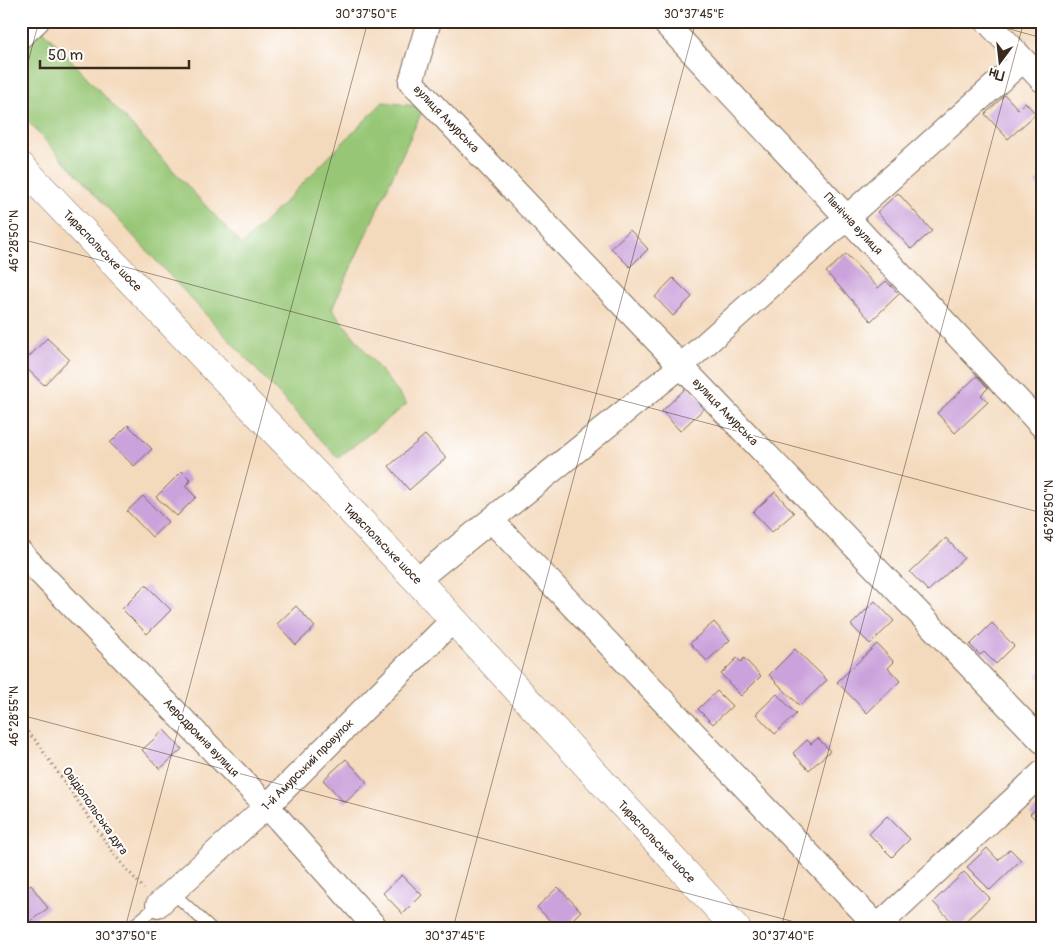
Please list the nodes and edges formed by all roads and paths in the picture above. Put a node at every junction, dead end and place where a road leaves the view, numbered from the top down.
1 (37, 21) edge
2 (429, 21) edge
3 (663, 21) edge
4 (987, 21) edge
5 (21, 36) edge
6 (1023, 60) junction
7 (1042, 80) edge
8 (21, 166) edge
9 (848, 218) junction
10 (681, 366) junction
11 (1042, 426) edge
12 (492, 521) junction
13 (21, 553) edge
14 (417, 580) junction
15 (453, 620) junction
16 (21, 725) edge
17 (1042, 741) edge
18 (1042, 773) edge
19 (267, 806) junction
20 (165, 898) junction
21 (878, 927) edge
22 (130, 928) edge
23 (211, 928) edge
24 (376, 928) edge
25 (736, 928) edge

1 - 5 street
2 - 10 street, вулиця Амурська
3 - 9 street, Північна вулиця
4 - 6 street
6 - 7 street
6 - 9 street
8 - 14 main road, Тираспольське шосе
9 - 10 street
9 - 11 street, Північна вулиця
10 - 12 street
10 - 17 street, вулиця Амурська
12 - 14 street
12 - 21 street
13 - 19 street, Аеродромна вулиця
14 - 15 main road, Тираспольське шосе
15 - 19 street, 1-й Амурський провулок
15 - 25 main road, Тираспольське шосе
16 - 20 path, Овідіопольська дуга
18 - 21 street
19 - 20 street, 1-й Амурський провулок
19 - 24 street, Аеродромна вулиця
20 - 22 lane
20 - 23 lane

